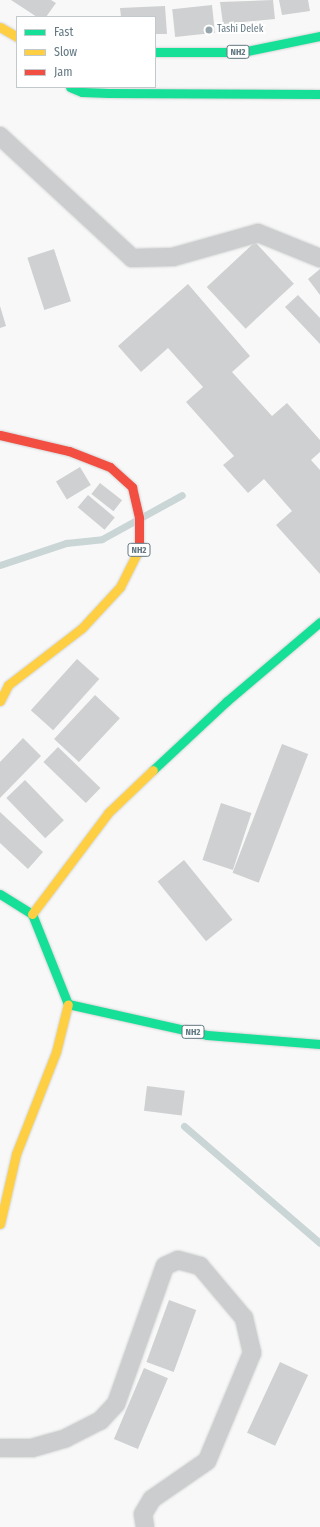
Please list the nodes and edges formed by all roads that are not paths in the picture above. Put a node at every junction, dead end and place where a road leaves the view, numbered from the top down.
1 (0, 27) edge
2 (16, 36) edge
3 (320, 36) edge
4 (156, 52) edge
5 (72, 88) edge
6 (320, 94) edge
7 (0, 136) edge
8 (320, 258) edge
9 (0, 436) edge
10 (320, 622) edge
11 (0, 701) edge
12 (0, 894) edge
13 (32, 914) junction
14 (68, 1004) junction
15 (320, 1044) edge
16 (0, 1224) edge
17 (0, 1448) edge
18 (145, 1527) edge

1 - 2 main road
3 - 4 main road, NH2
5 - 6 main road
7 - 8 street
9 - 11 main road, NH2
10 - 13 main road
12 - 13 main road
13 - 14 main road
14 - 15 main road, NH2
14 - 16 main road
17 - 18 street

